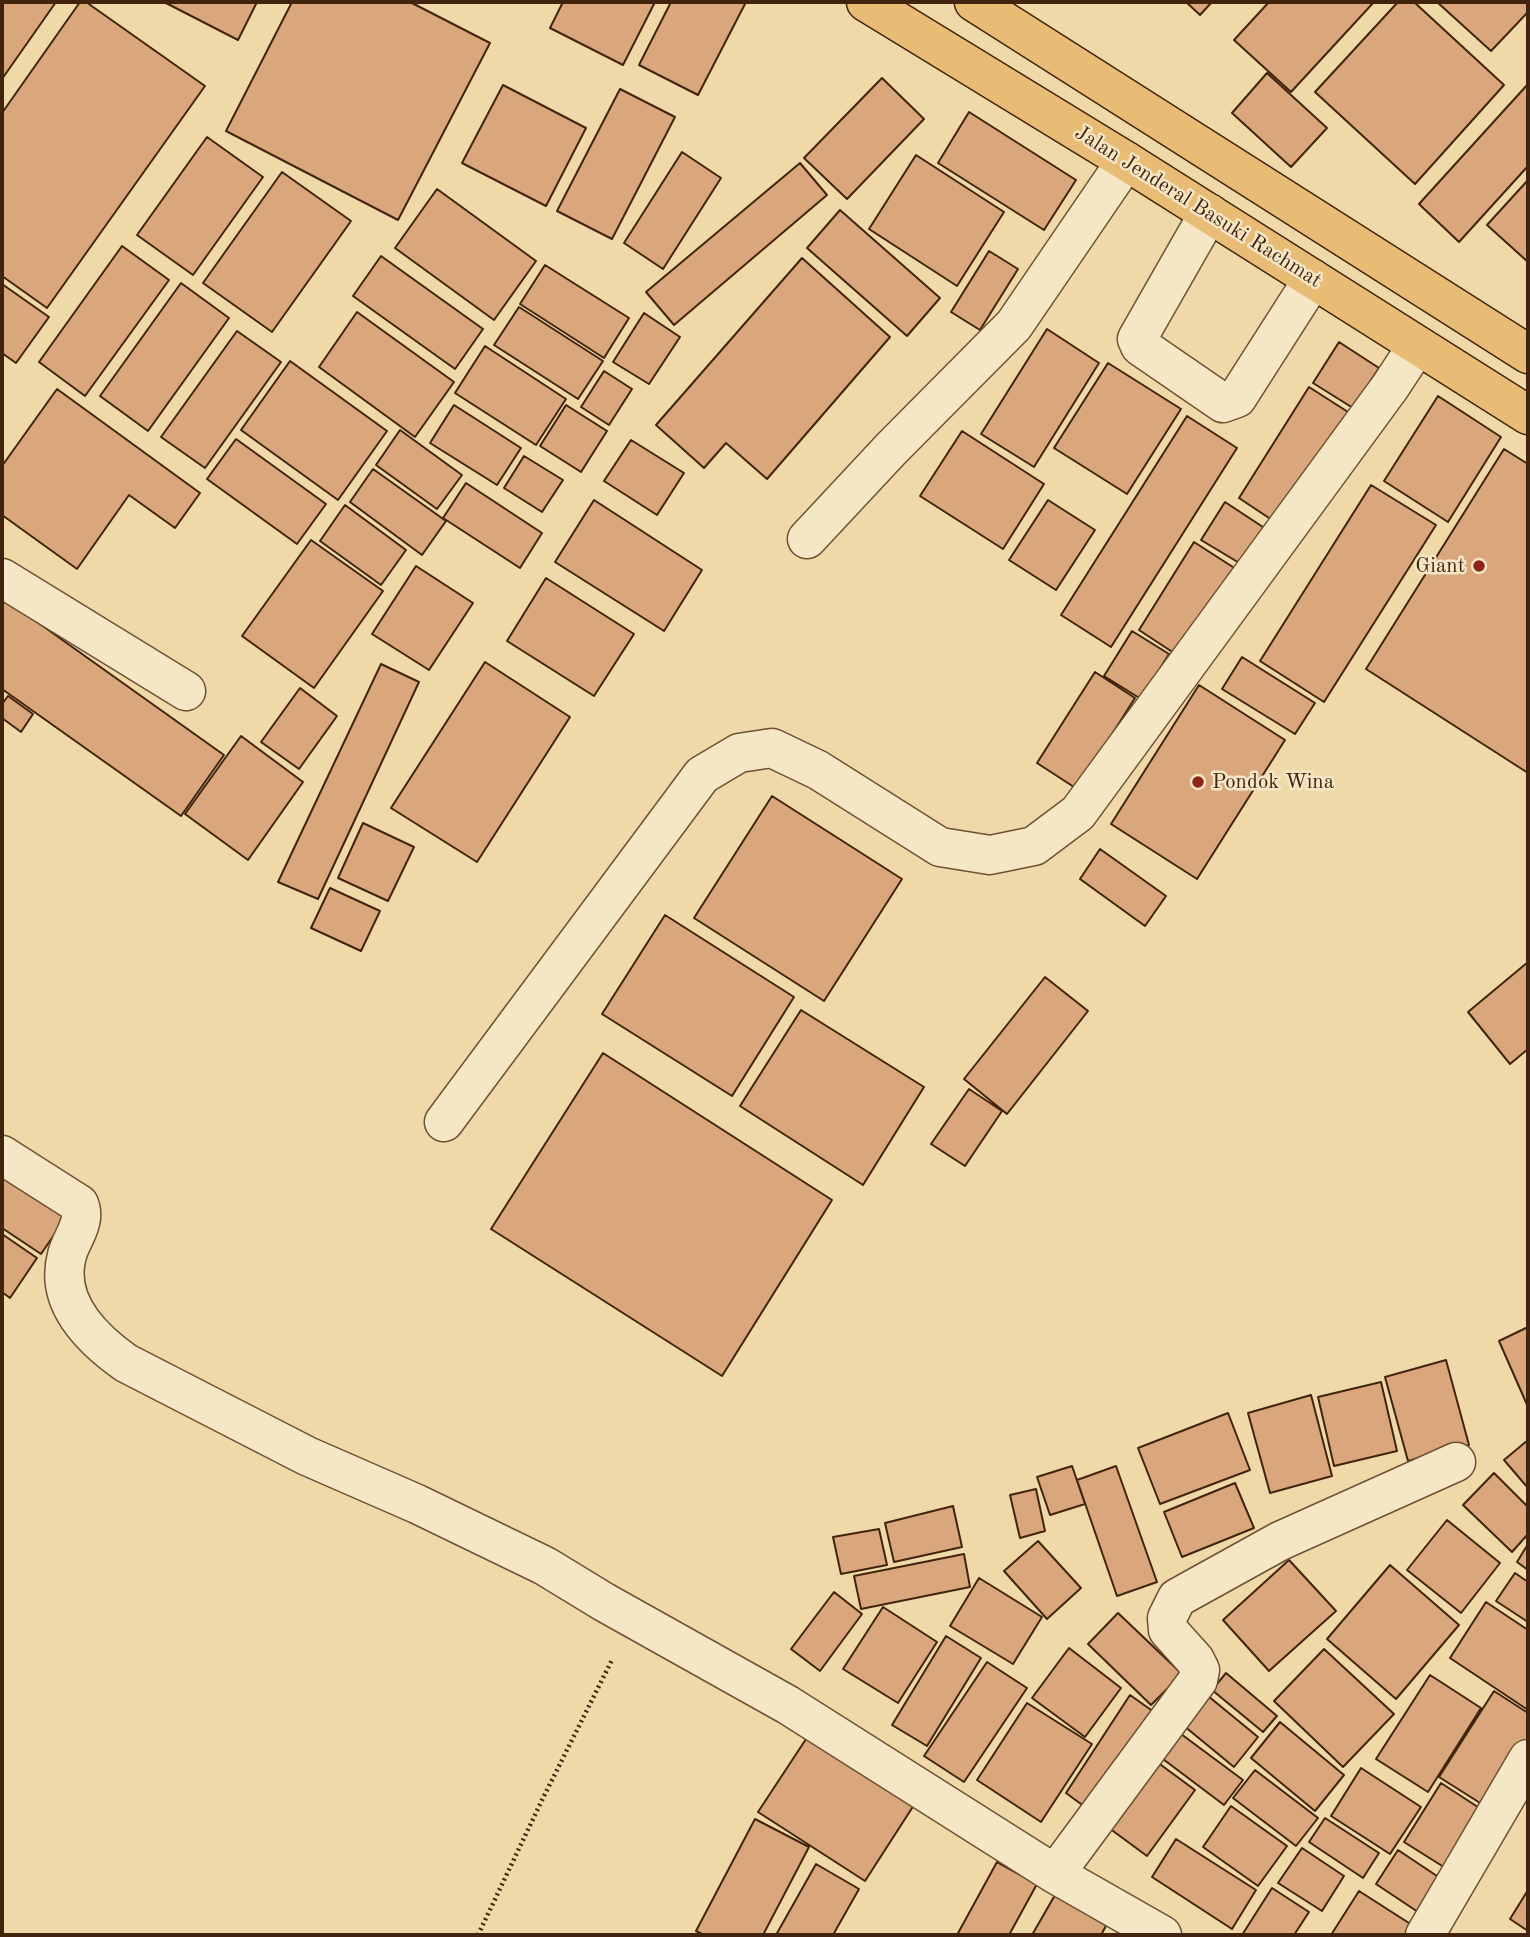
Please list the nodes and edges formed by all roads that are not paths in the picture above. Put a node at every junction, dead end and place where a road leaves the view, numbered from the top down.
1 (866, 2) edge
2 (980, 3) edge
3 (1126, 161) junction
4 (1236, 169) junction
5 (1209, 213) junction
6 (1313, 279) junction
7 (1417, 346) junction
8 (1528, 354) edge
9 (1528, 415) edge
10 (807, 539) dead end
11 (2, 578) edge
12 (186, 691) dead end
13 (444, 1122) dead end
14 (2, 1154) edge
15 (1456, 1462) dead end
16 (1528, 1759) edge
17 (1055, 1874) junction
18 (1162, 1935) edge
19 (1425, 1935) edge

1 - 3 main road, Jalan Jenderal Basuki Rachmat
2 - 4 main road
3 - 5 main road, Jalan Jenderal Basuki Rachmat
3 - 10 street
4 - 5 main road
4 - 8 main road
5 - 6 main road, Jalan Jenderal Basuki Rachmat
5 - 6 street
6 - 7 main road, Jalan Jenderal Basuki Rachmat
7 - 9 main road, Jalan Jenderal Basuki Rachmat
7 - 13 street
11 - 12 street
14 - 17 street
15 - 17 street
16 - 19 street
17 - 18 street

